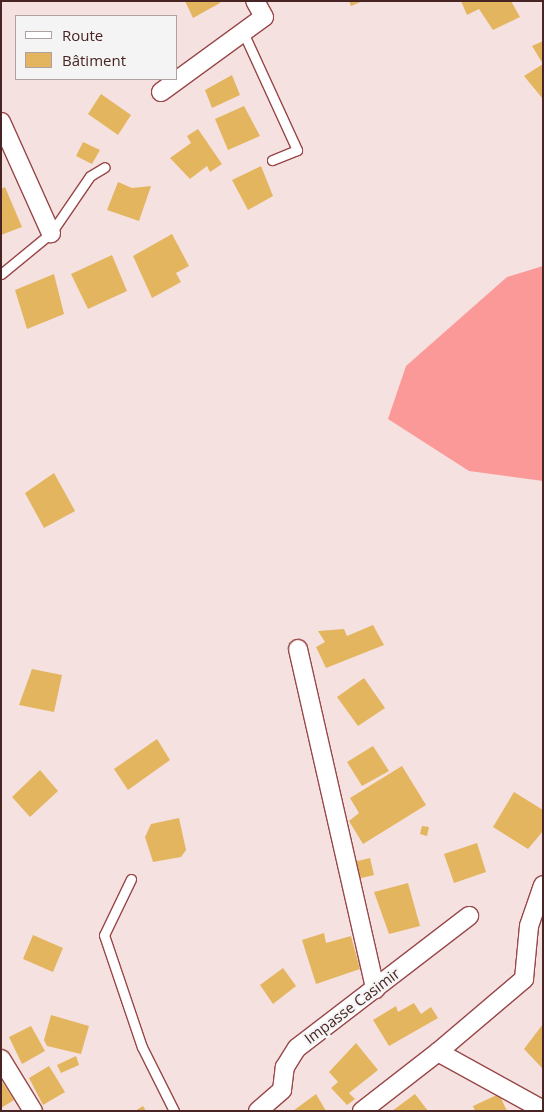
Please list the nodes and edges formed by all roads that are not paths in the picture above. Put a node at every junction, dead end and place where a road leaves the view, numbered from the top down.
1 (257, 2) edge
2 (243, 32) junction
3 (177, 80) edge
4 (178, 80) edge
5 (161, 92) dead end
6 (1, 122) edge
7 (272, 160) dead end
8 (105, 167) dead end
9 (51, 232) junction
10 (1, 274) edge
11 (298, 650) dead end
12 (131, 878) dead end
13 (543, 885) edge
14 (469, 916) dead end
15 (375, 989) junction
16 (438, 1052) junction
17 (1, 1059) edge
18 (536, 1108) edge
19 (33, 1111) edge
20 (174, 1111) edge
21 (258, 1111) edge
22 (362, 1111) edge

1 - 2 street
2 - 4 street
2 - 7 lane
3 - 5 street
6 - 9 street
8 - 9 lane
9 - 10 lane
11 - 15 street
12 - 20 lane
13 - 16 street
14 - 15 street, Impasse Casimir
15 - 21 street, Impasse Casimir
16 - 18 street
16 - 22 street
17 - 19 street

